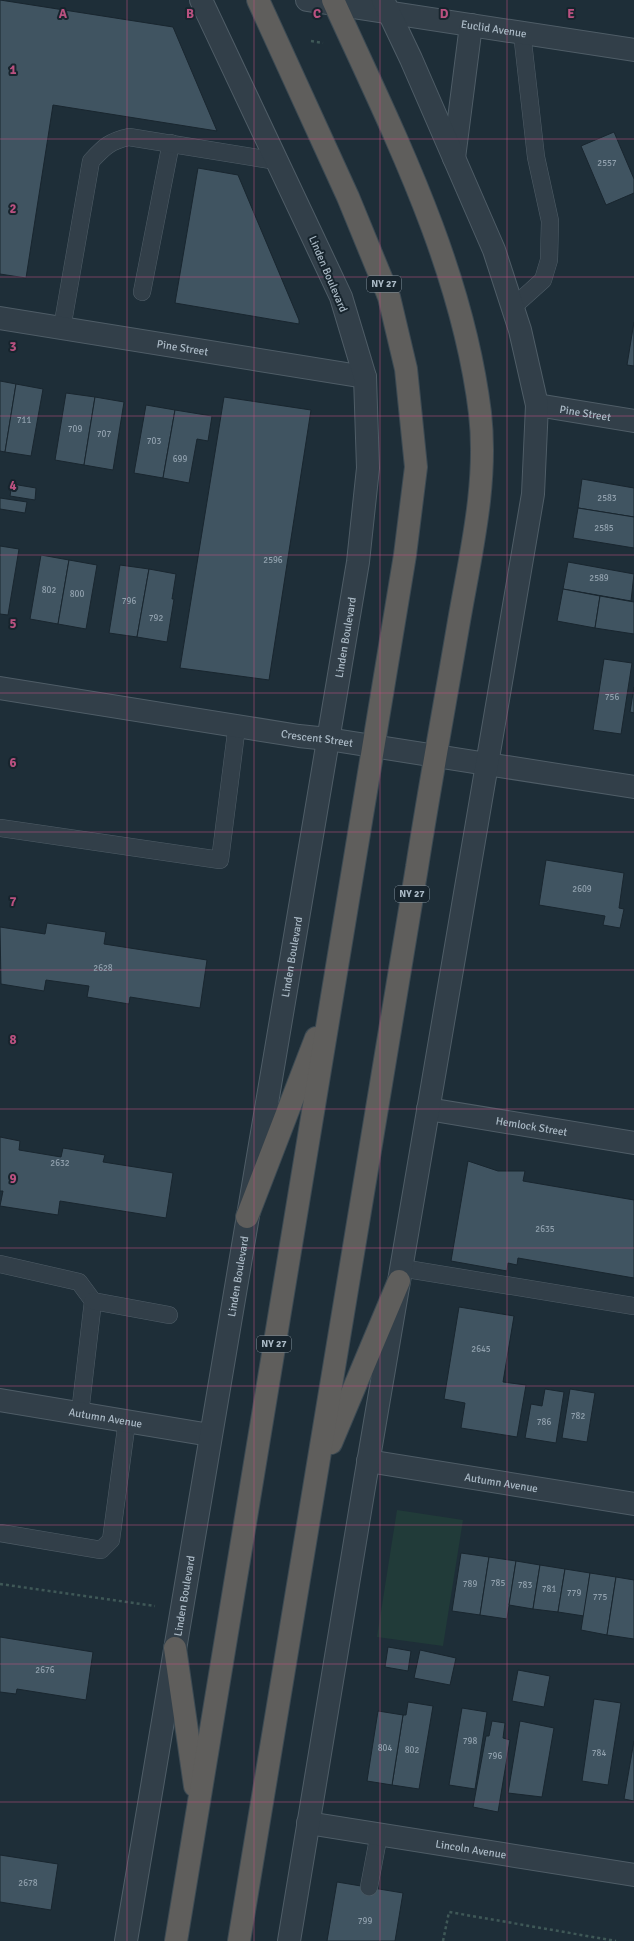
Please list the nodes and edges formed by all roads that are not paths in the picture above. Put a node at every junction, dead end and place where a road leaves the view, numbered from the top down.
1 (201, 0) edge
2 (258, 0) edge
3 (307, 0) edge
4 (334, 2) edge
5 (386, 6) edge
6 (472, 25) junction
7 (522, 33) junction
8 (634, 50) edge
9 (171, 143) junction
10 (454, 159) junction
11 (277, 161) junction
12 (142, 292) dead end
13 (513, 307) junction
14 (0, 318) edge
15 (62, 328) junction
16 (364, 377) junction
17 (537, 405) junction
18 (634, 421) edge
19 (0, 688) edge
20 (237, 725) junction
21 (328, 739) junction
22 (374, 746) junction
23 (435, 756) junction
24 (487, 764) junction
25 (634, 786) edge
26 (0, 828) edge
27 (332, 994) junction
28 (428, 1109) junction
29 (634, 1143) edge
30 (247, 1217) junction
31 (0, 1264) edge
32 (400, 1274) junction
33 (93, 1301) junction
34 (634, 1306) edge
35 (169, 1315) dead end
36 (0, 1400) edge
37 (80, 1413) junction
38 (127, 1421) junction
39 (210, 1435) junction
40 (368, 1461) junction
41 (316, 1478) junction
42 (634, 1504) edge
43 (0, 1533) edge
44 (175, 1648) junction
45 (198, 1806) junction
46 (308, 1823) junction
47 (379, 1834) junction
48 (634, 1875) edge
49 (369, 1887) dead end
50 (126, 1941) edge
51 (176, 1941) edge
52 (239, 1941) edge
53 (289, 1941) edge

1 - 11 street, Linden Boulevard
2 - 22 highway, NY 27
3 - 4 street, Euclid Avenue
4 - 5 street, Euclid Avenue
4 - 23 highway, NY 27
5 - 6 street, Euclid Avenue
5 - 10 street
6 - 7 street, Euclid Avenue
6 - 10 street
7 - 8 street, Euclid Avenue
7 - 13 lane
9 - 11 lane
9 - 12 lane
9 - 15 lane
10 - 13 street
11 - 16 street, Linden Boulevard
13 - 17 street
14 - 15 street, Pine Street
15 - 16 street, Pine Street
16 - 21 street, Linden Boulevard
17 - 18 street, Pine Street
17 - 24 street
19 - 20 street, Crescent Street
20 - 21 street, Crescent Street
20 - 26 lane
21 - 22 street, Crescent Street
21 - 30 street, Linden Boulevard
22 - 23 street, Crescent Street
22 - 27 highway, NY 27
23 - 24 street, Crescent Street
23 - 41 highway, NY 27
24 - 25 street, Crescent Street
24 - 28 street
27 - 30 highway
27 - 45 highway, NY 27
28 - 29 street, Hemlock Street
28 - 32 street
30 - 39 street, Linden Boulevard
31 - 33 lane
32 - 34 lane
32 - 40 street
32 - 41 highway
33 - 35 lane
33 - 37 lane
36 - 37 street, Autumn Avenue
37 - 38 street, Autumn Avenue
38 - 39 street, Autumn Avenue
38 - 43 lane
39 - 44 street, Linden Boulevard
40 - 42 street, Autumn Avenue
40 - 46 street
41 - 52 highway, NY 27
44 - 45 highway
44 - 50 street, Linden Boulevard
45 - 51 highway, NY 27
46 - 47 street, Lincoln Avenue
46 - 53 street
47 - 48 street, Lincoln Avenue
47 - 49 lane

